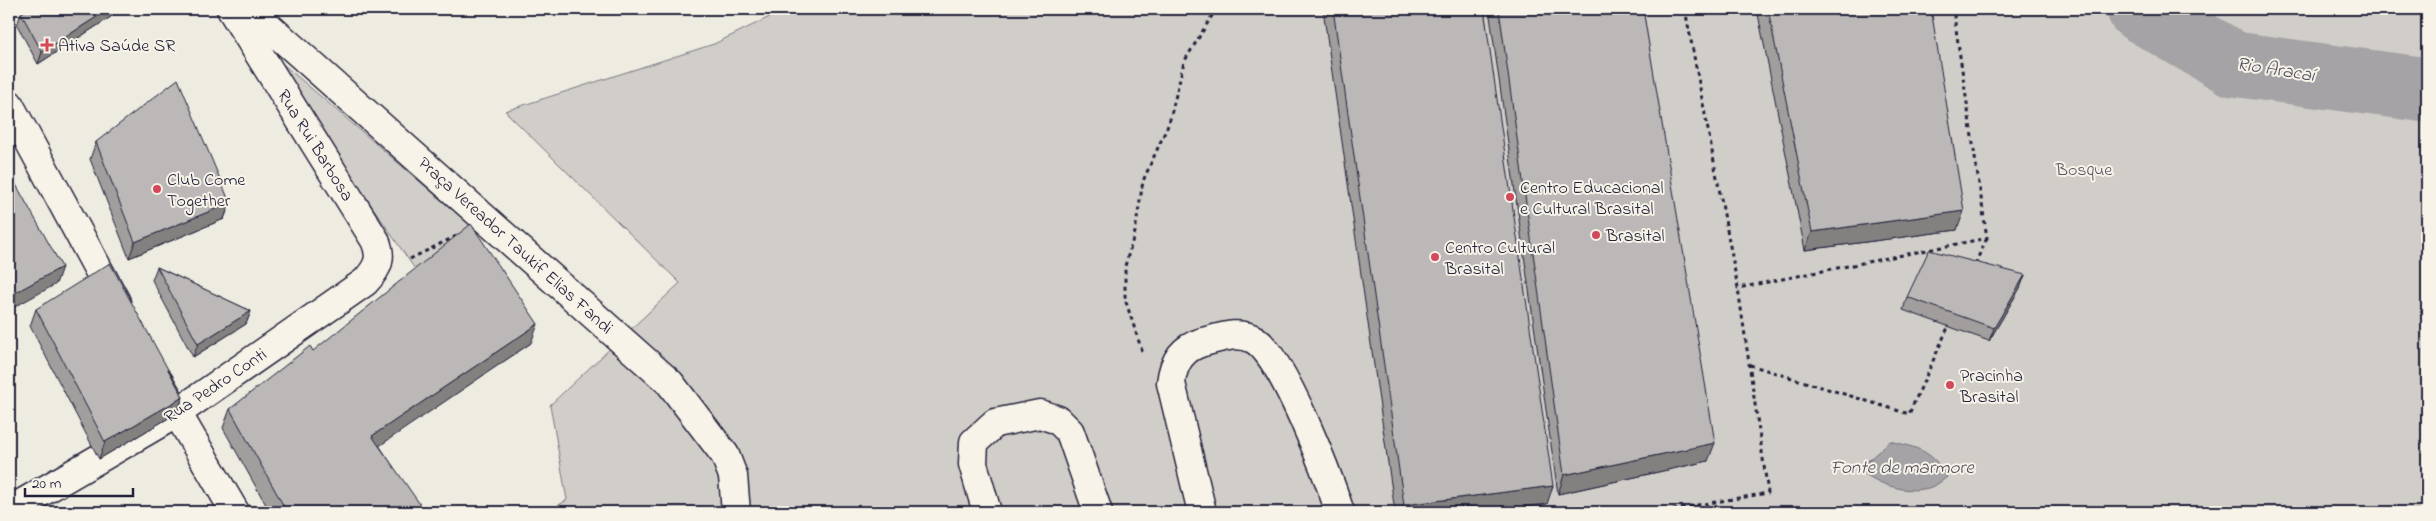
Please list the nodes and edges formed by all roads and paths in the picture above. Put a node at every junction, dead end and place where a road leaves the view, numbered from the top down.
1 (231, 9) edge
2 (249, 9) edge
3 (1216, 9) edge
4 (1686, 9) edge
5 (1953, 9) edge
6 (9, 104) edge
7 (487, 220) junction
8 (1987, 238) junction
9 (409, 260) dead end
10 (1972, 273) edge
11 (365, 282) joint
12 (1738, 288) junction
13 (1952, 317) edge
14 (127, 321) edge
15 (1142, 351) dead end
16 (150, 363) edge
17 (1750, 365) junction
18 (177, 413) junction
19 (9, 511) edge
20 (235, 512) edge
21 (736, 512) edge
22 (987, 512) edge
23 (1098, 512) edge
24 (1202, 512) edge
25 (1340, 512) edge
26 (1657, 512) edge

1 - 11 street, Rua Rui Barbosa
2 - 7 street, Praça Vereador Taukif Elias Fandi
3 - 15 path
4 - 12 path
5 - 8 path
6 - 14 street
7 - 9 path
7 - 21 street, Praça Vereador Taukif Elias Fandi
8 - 10 path
8 - 12 path
11 - 18 street, Rua Pedro Conti
12 - 17 path
13 - 17 path
16 - 18 street
17 - 26 path
18 - 19 street, Rua Pedro Conti
18 - 20 street
22 - 23 street
24 - 25 street

